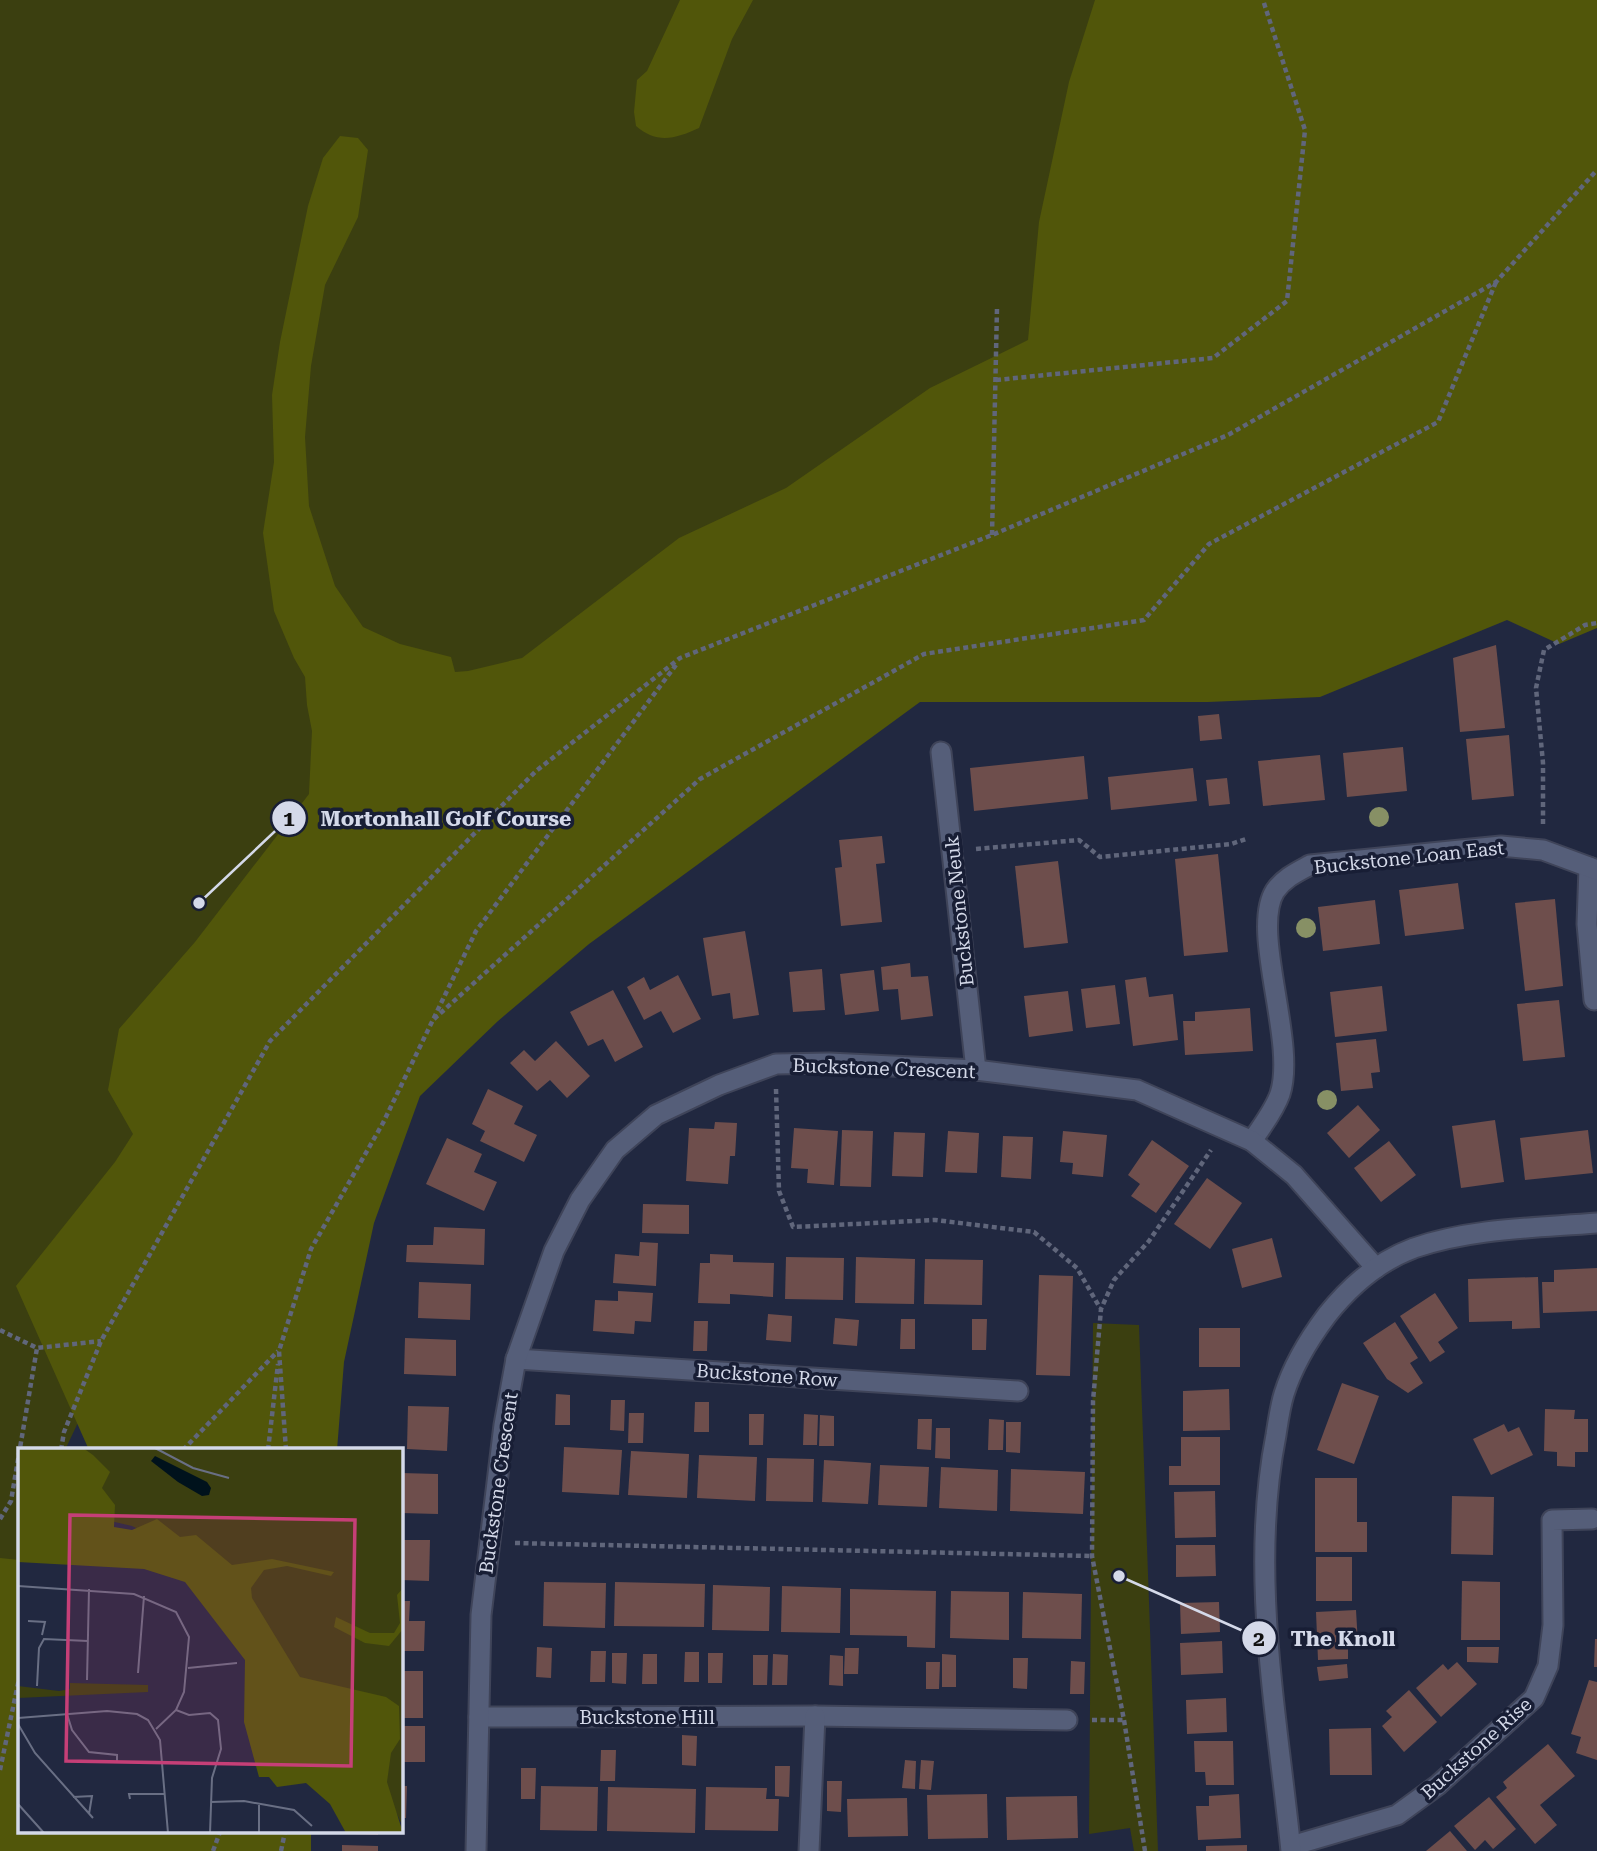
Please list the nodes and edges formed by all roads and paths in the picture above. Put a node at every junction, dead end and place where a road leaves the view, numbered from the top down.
1 (1263, 0) edge
2 (1597, 170) edge
3 (1496, 282) junction
4 (997, 308) dead end
5 (996, 380) junction
6 (992, 535) junction
7 (1597, 623) edge
8 (680, 658) junction
9 (942, 752) dead end
10 (1246, 839) dead end
11 (1543, 850) junction
12 (953, 851) junction
13 (1593, 869) edge
14 (1594, 1000) dead end
15 (434, 1018) junction
16 (776, 1064) junction
17 (976, 1070) junction
18 (1226, 1129) junction
19 (1252, 1141) junction
20 (1597, 1223) edge
21 (1376, 1268) junction
22 (1101, 1309) junction
23 (0, 1330) edge
24 (101, 1342) junction
25 (37, 1348) junction
26 (279, 1351) junction
27 (516, 1360) junction
28 (1018, 1391) dead end
29 (19, 1448) edge
30 (61, 1448) edge
31 (185, 1448) edge
32 (268, 1448) edge
33 (286, 1448) edge
34 (18, 1456) edge
35 (0, 1519) edge
36 (1592, 1519) dead end
37 (488, 1542) junction
38 (1092, 1556) junction
39 (18, 1684) edge
40 (816, 1716) junction
41 (479, 1717) junction
42 (1067, 1720) dead end
43 (0, 1770) edge
44 (219, 1834) edge
45 (1291, 1848) edge
46 (213, 1851) edge
47 (477, 1851) edge
48 (809, 1851) edge
49 (1145, 1851) edge

1 - 5 path
2 - 3 path
3 - 6 path
3 - 15 path
4 - 5 path
5 - 6 path
6 - 8 path
7 - 11 path
8 - 15 path
8 - 24 path
9 - 12 street, Buckstone Neuk
10 - 12 path
11 - 13 street, Buckstone Loan East
11 - 19 street, Buckstone Loan East
12 - 17 street, Buckstone Neuk
13 - 14 street
15 - 26 path
16 - 17 street, Buckstone Crescent
16 - 22 path
16 - 27 street, Buckstone Crescent
17 - 18 street, Buckstone Crescent
18 - 19 street, Buckstone Crescent
18 - 22 path
19 - 21 street, Buckstone Crescent
20 - 21 street
21 - 45 street
22 - 38 path
23 - 25 path
24 - 25 path
24 - 30 path
25 - 29 path
26 - 31 path
26 - 32 path
26 - 33 path
27 - 28 street, Buckstone Row
27 - 37 street, Buckstone Crescent
34 - 35 path
36 - 45 street, Buckstone Rise
37 - 38 path
37 - 41 street, Buckstone Crescent
38 - 49 path
39 - 43 path
40 - 41 street, Buckstone Hill
40 - 42 street, Buckstone Hill
40 - 48 street
41 - 47 street, Buckstone Crescent
44 - 46 path

